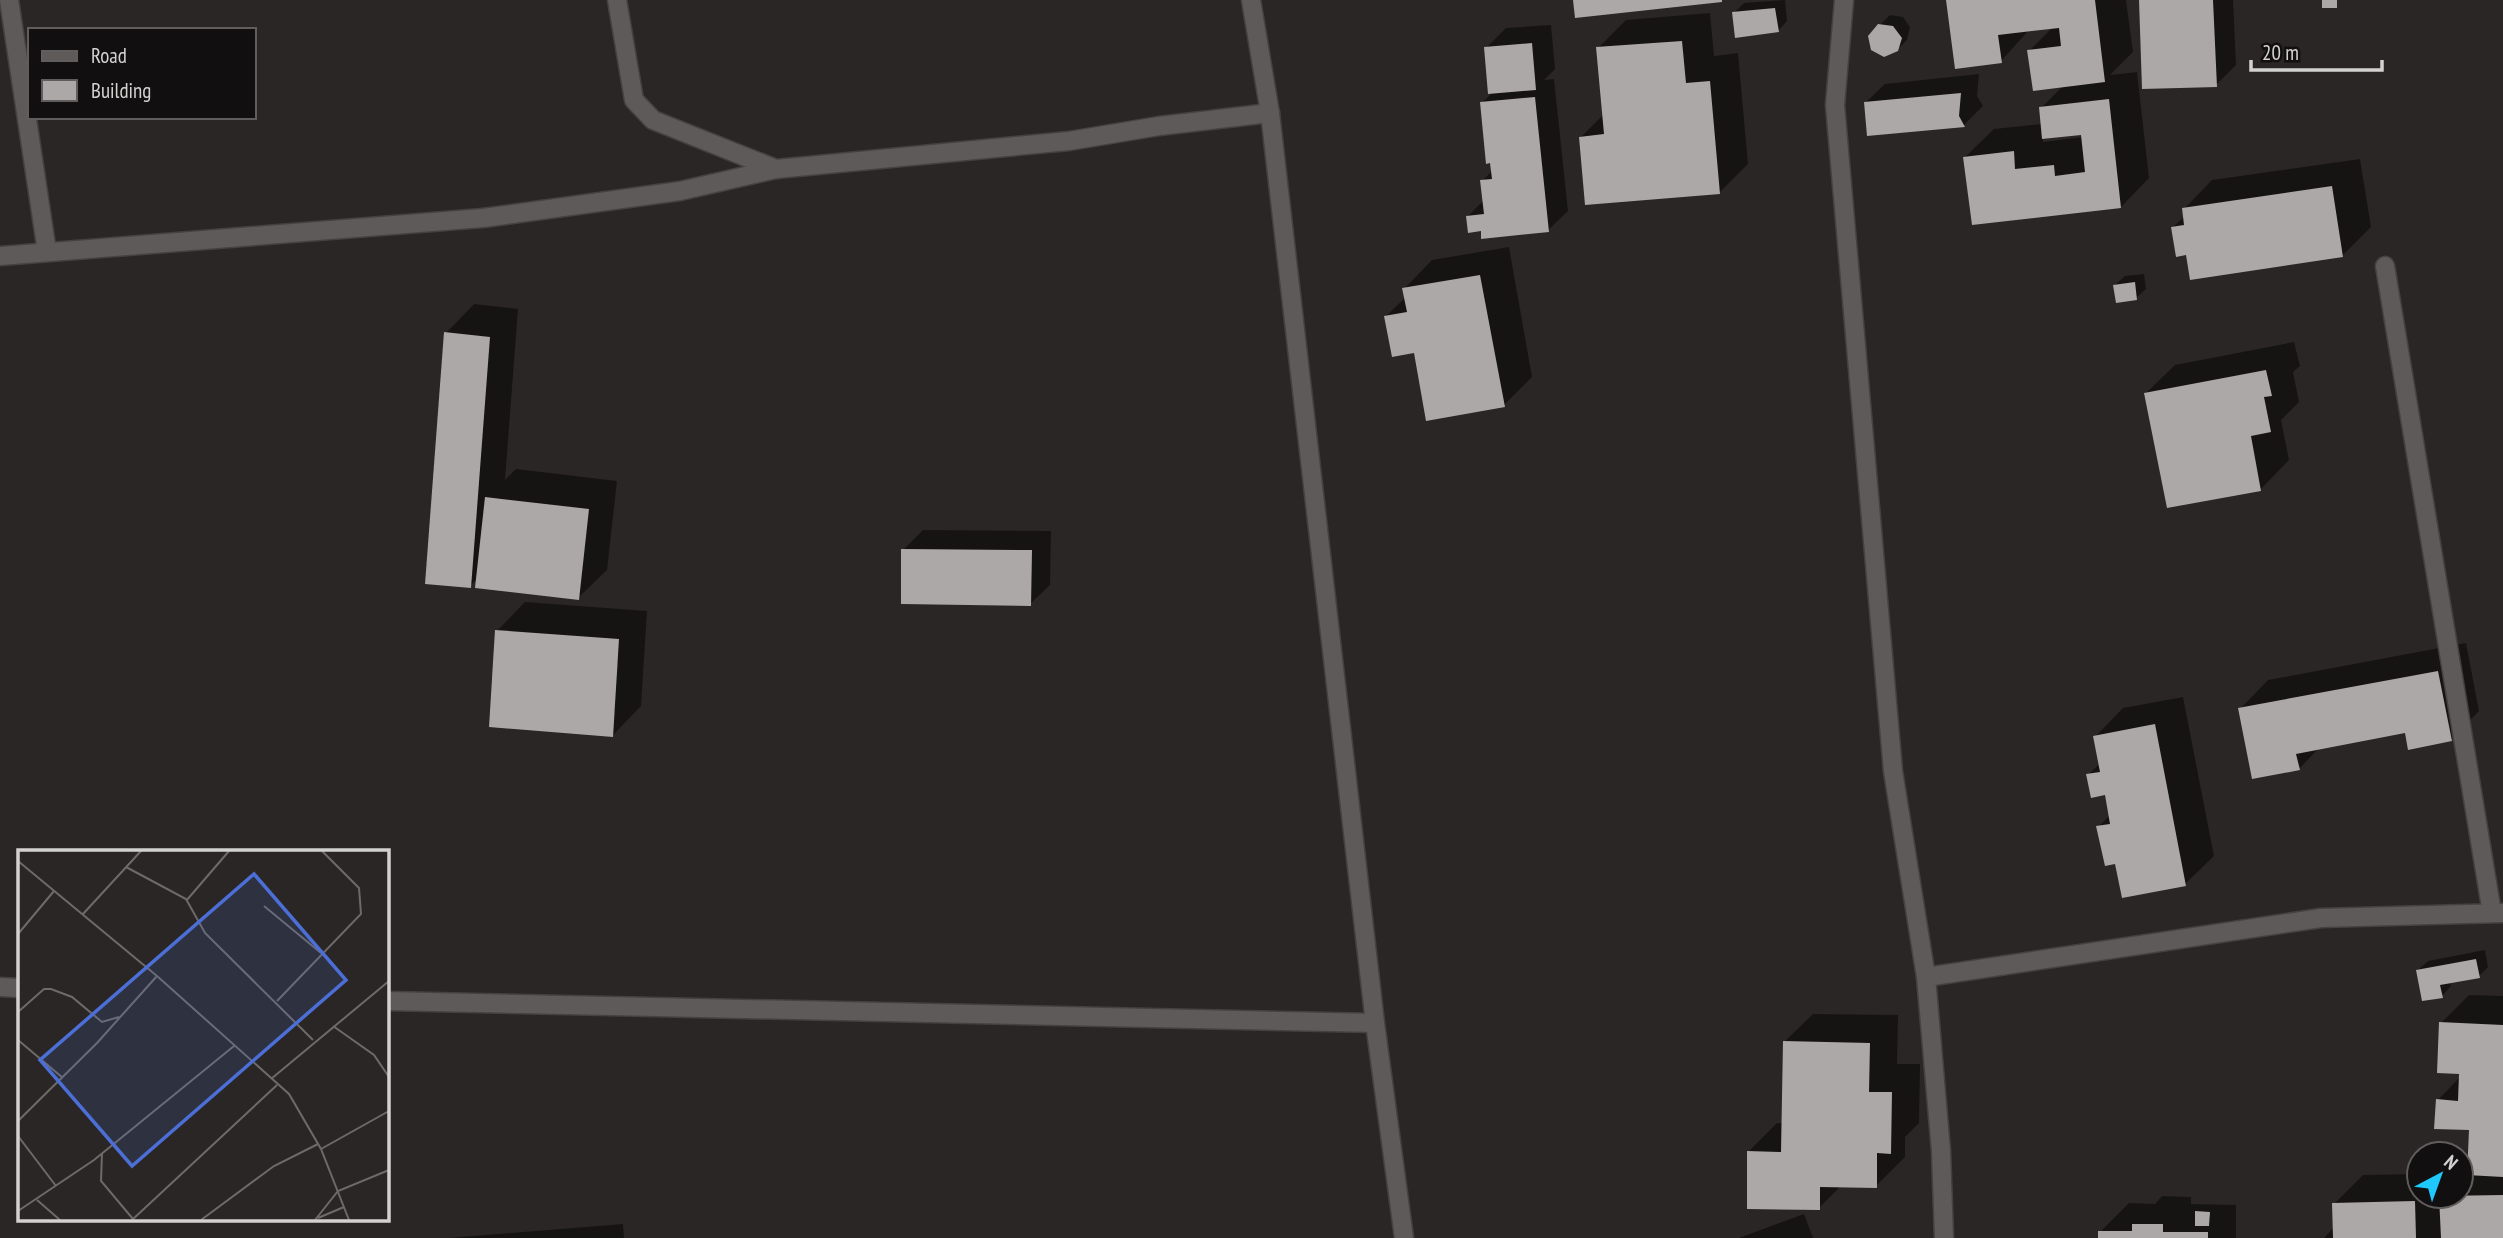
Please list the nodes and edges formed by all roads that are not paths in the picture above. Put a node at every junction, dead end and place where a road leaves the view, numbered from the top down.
1 (9, 0) edge
2 (617, 0) edge
3 (1251, 0) edge
4 (1844, 0) edge
5 (1270, 113) junction
6 (776, 169) junction
7 (47, 252) junction
8 (0, 256) edge
9 (2385, 266) dead end
10 (2498, 913) edge
11 (1926, 977) junction
12 (0, 987) edge
13 (18, 988) edge
14 (388, 1001) edge
15 (1375, 1023) junction
16 (1404, 1238) edge
17 (1944, 1238) edge

1 - 7 street
2 - 6 street
3 - 5 street
4 - 11 street
5 - 6 street
5 - 15 street
6 - 7 street
7 - 8 street
9 - 10 street
10 - 11 street
11 - 17 street
12 - 13 street
14 - 15 street
15 - 16 street

